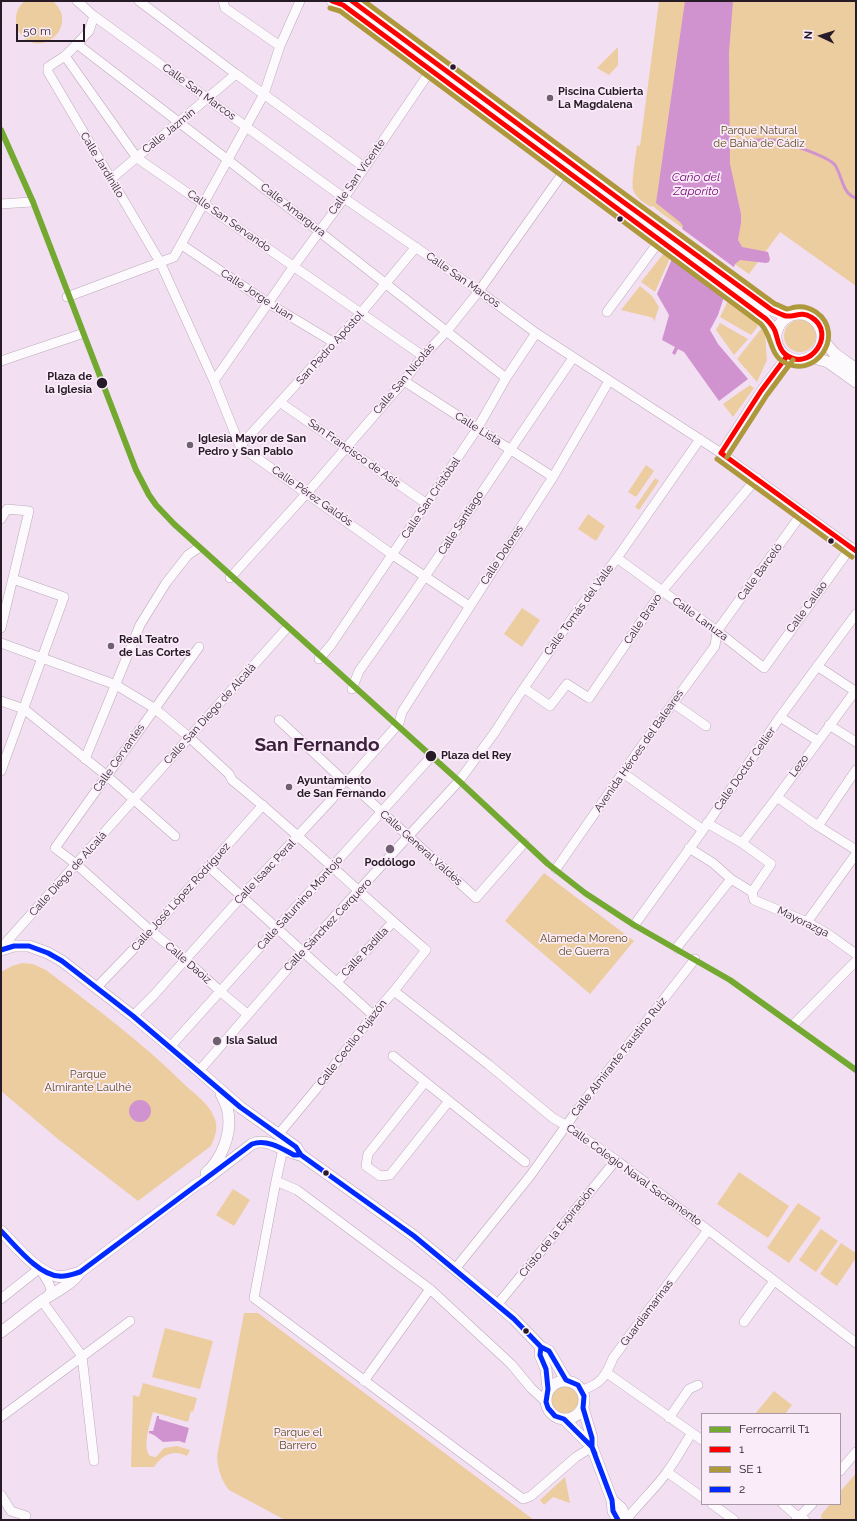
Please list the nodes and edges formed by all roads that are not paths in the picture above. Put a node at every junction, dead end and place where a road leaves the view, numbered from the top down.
1 (77, 1) edge
2 (139, 1) edge
3 (223, 1) edge
4 (300, 1) edge
5 (332, 1) edge
6 (352, 1) edge
7 (94, 16) junction
8 (78, 44) junction
9 (280, 46) junction
10 (64, 56) junction
11 (431, 70) junction
12 (236, 74) junction
13 (264, 94) junction
14 (208, 98) junction
15 (180, 122) junction
16 (247, 126) junction
17 (137, 158) junction
18 (228, 160) junction
19 (364, 168) junction
20 (565, 170) junction
21 (111, 179) junction
22 (344, 198) junction
23 (31, 202) dead end
24 (204, 203) junction
25 (1, 204) edge
26 (319, 231) junction
27 (660, 240) junction
28 (674, 244) junction
29 (182, 245) junction
30 (416, 248) junction
31 (160, 262) junction
32 (294, 266) junction
33 (386, 284) junction
34 (730, 285) junction
35 (479, 291) junction
36 (67, 297) dead end
37 (268, 303) junction
38 (607, 312) dead end
39 (362, 313) junction
40 (788, 316) junction
41 (447, 331) junction
42 (536, 333) junction
43 (81, 334) dead end
44 (776, 334) junction
45 (822, 338) junction
46 (333, 342) junction
47 (423, 356) junction
48 (787, 356) junction
49 (811, 356) junction
50 (573, 358) junction
51 (1, 361) edge
52 (856, 369) edge
53 (506, 378) junction
54 (214, 381) junction
55 (404, 381) junction
56 (609, 381) junction
57 (856, 382) edge
58 (281, 402) junction
59 (477, 429) junction
60 (700, 439) junction
61 (240, 446) junction
62 (346, 447) junction
63 (510, 449) junction
64 (721, 453) junction
65 (553, 476) junction
66 (757, 478) junction
67 (307, 493) junction
68 (427, 504) junction
69 (803, 512) junction
70 (1, 519) edge
71 (197, 549) dead end
72 (854, 549) edge
73 (393, 555) junction
74 (617, 558) junction
75 (426, 577) junction
76 (230, 578) dead end
77 (13, 579) junction
78 (662, 591) junction
79 (469, 606) junction
80 (856, 614) edge
81 (1, 628) edge
82 (286, 629) dead end
83 (716, 631) junction
84 (1, 643) edge
85 (199, 647) dead end
86 (42, 658) junction
87 (319, 659) dead end
88 (817, 666) junction
89 (764, 668) joint
90 (116, 685) junction
91 (524, 688) junction
92 (352, 689) dead end
93 (856, 690) edge
94 (1, 701) edge
95 (673, 703) junction
96 (154, 708) junction
97 (24, 709) junction
98 (780, 717) junction
99 (279, 720) dead end
100 (829, 725) junction
101 (706, 726) dead end
102 (395, 728) joint
103 (189, 737) junction
104 (818, 741) junction
105 (856, 742) edge
106 (86, 759) junction
107 (429, 759) dead end
108 (856, 770) edge
109 (1, 771) edge
110 (623, 773) junction
111 (107, 776) junction
112 (346, 781) junction
113 (459, 781) joint
114 (777, 797) junction
115 (134, 800) junction
116 (263, 805) junction
117 (381, 813) junction
118 (705, 826) junction
119 (818, 826) junction
120 (298, 835) junction
121 (175, 836) dead end
122 (409, 836) junction
123 (524, 843) dead end
124 (742, 843) junction
125 (689, 848) junction
126 (856, 850) edge
127 (856, 854) edge
128 (76, 864) junction
129 (208, 866) junction
130 (333, 867) junction
131 (556, 869) dead end
132 (731, 878) junction
133 (359, 891) junction
134 (752, 892) junction
135 (242, 896) junction
136 (393, 922) junction
137 (807, 922) junction
138 (635, 924) dead end
139 (277, 928) junction
140 (151, 931) junction
141 (1, 949) edge
142 (678, 949) dead end
143 (303, 951) junction
144 (856, 954) edge
145 (186, 959) junction
146 (695, 959) dead end
147 (856, 961) edge
148 (337, 982) junction
149 (97, 987) junction
150 (394, 991) junction
151 (221, 992) junction
152 (247, 1014) junction
153 (372, 1015) junction
154 (133, 1016) junction
155 (795, 1024) dead end
156 (170, 1047) junction
157 (393, 1056) dead end
158 (199, 1071) junction
159 (425, 1082) junction
160 (216, 1086) junction
161 (449, 1101) junction
162 (567, 1126) junction
163 (278, 1135) junction
164 (283, 1149) junction
165 (301, 1155) junction
166 (616, 1160) junction
167 (525, 1162) dead end
168 (276, 1181) junction
169 (196, 1184) junction
170 (708, 1230) junction
171 (1, 1231) edge
172 (40, 1268) junction
173 (455, 1269) junction
174 (80, 1272) junction
175 (774, 1281) junction
176 (430, 1289) junction
177 (1, 1299) edge
178 (43, 1300) junction
179 (497, 1305) junction
180 (130, 1321) dead end
181 (744, 1322) dead end
182 (1, 1332) edge
183 (856, 1343) edge
184 (541, 1347) junction
185 (82, 1356) junction
186 (607, 1373) junction
187 (566, 1380) junction
188 (364, 1381) junction
189 (698, 1385) dead end
190 (548, 1390) junction
191 (582, 1390) junction
192 (546, 1402) junction
193 (583, 1408) junction
194 (1, 1417) edge
195 (669, 1418) junction
196 (564, 1419) junction
197 (692, 1433) junction
198 (701, 1439) edge
199 (592, 1447) junction
200 (856, 1452) edge
201 (94, 1461) dead end
202 (841, 1470) edge
203 (667, 1472) junction
204 (1, 1495) edge
205 (701, 1496) edge
206 (713, 1505) edge
207 (785, 1505) edge
208 (811, 1505) edge
209 (26, 1516) dead end
210 (799, 1519) edge
211 (624, 1520) edge
212 (734, 1520) edge

1 - 7 street, Calle San Marcos
2 - 12 street
3 - 9 street
4 - 9 street
5 - 11 street
6 - 28 street
7 - 8 street
7 - 14 street, Calle San Marcos
8 - 10 street
8 - 15 street, Calle Amargura
9 - 13 street
10 - 17 street, Calle San Servando
10 - 21 street, Calle Jardinillo
11 - 19 street, Calle San Vicente
11 - 20 street
12 - 13 street
12 - 14 street, Calle Jazmín
13 - 16 street
13 - 19 street
14 - 15 street, Calle Jazmín
14 - 16 street, Calle San Marcos
15 - 17 street, Calle Jazmín
15 - 18 street, Calle Amargura
16 - 18 street
16 - 22 street, Calle San Marcos
17 - 21 street, Calle Jazmín
17 - 24 street, Calle San Servando
18 - 24 street
18 - 26 street, Calle Amargura
19 - 22 street, Calle San Vicente
20 - 27 street
20 - 35 street, Calle San Nicolás
21 - 31 street, Calle Jardinillo
22 - 26 street, Calle San Vicente
22 - 30 street, Calle San Marcos
23 - 25 street
24 - 29 street
24 - 32 street, Calle San Servando
26 - 32 street, Calle San Vicente
26 - 33 street, Calle Amargura
27 - 28 street
27 - 38 street
28 - 34 street
29 - 31 street
29 - 37 street, Calle Jorge Juan
30 - 33 street, San Pedro Apóstol
30 - 35 street, Calle San Marcos
31 - 36 street
31 - 54 street
32 - 37 street, Calle San Vicente
32 - 39 street, Calle San Servando
33 - 39 street, San Pedro Apóstol
33 - 41 street, Calle Amargura
34 - 40 street
34 - 44 street
35 - 41 street, Calle San Nicolás
35 - 42 street, Calle San Marcos
37 - 46 street, Calle Jorge Juan
37 - 54 street, Calle San Vicente
39 - 46 street, San Pedro Apóstol
39 - 47 street, Calle San Servando
40 - 44 street
40 - 45 street
41 - 47 street, Calle San Nicolás
41 - 53 street, Calle Amargura
42 - 50 street, Calle San Marcos
42 - 53 street, Calle San Cristóbal
43 - 51 street
44 - 48 street
45 - 49 street
45 - 52 street
46 - 58 street, San Pedro Apóstol
47 - 55 street, Calle San Nicolás
48 - 49 street
48 - 64 street
49 - 57 street
50 - 56 street, Calle San Marcos
50 - 63 street, Calle Santiago
53 - 59 street, Calle San Cristóbal
54 - 61 street
55 - 59 street, Calle Lista
55 - 62 street, Calle San Nicolás
56 - 60 street, Calle San Marcos
56 - 65 street, Calle Dolores
58 - 61 street, San Pedro Apóstol
58 - 62 street, San Francisco de Asís
59 - 63 street, Calle Lista
59 - 68 street, Calle San Cristóbal
60 - 64 street, Calle San Marcos
60 - 74 street, Calle Tomás del Valle
61 - 67 street, Calle Pérez Galdós
62 - 67 street, Calle San Nicolás
62 - 68 street, San Francisco de Asís
63 - 65 street, Calle Lista
63 - 75 street, Calle Santiago
64 - 66 street, Calle San Marcos
65 - 79 street, Calle Dolores
66 - 69 street, Calle San Marcos
66 - 78 street, Calle Bravo
67 - 73 street, Calle Pérez Galdós
67 - 76 street, Calle San Nicolás
68 - 73 street, Calle San Cristóbal
69 - 72 street, Calle San Marcos
69 - 83 street, Calle Barceló
70 - 77 street
71 - 90 street
72 - 89 street, Calle Callao
73 - 75 street, Calle Pérez Galdós
73 - 87 street, Calle San Cristóbal
74 - 78 street, Calle Lanuza
74 - 91 street, Calle Tomás del Valle
75 - 79 street, Calle Pérez Galdós
75 - 92 street, Calle Santiago
77 - 81 street
77 - 86 street
78 - 83 street, Calle Lanuza
78 - 91 street, Calle Bravo
79 - 102 street, Calle Dolores
80 - 88 street, Calle Doctor Cellier
82 - 103 street, Calle San Diego de Alcalá
83 - 89 street, Calle Lanuza
83 - 95 street, Avenida Héroes del Baleares
84 - 86 street
85 - 96 street, Calle Cervantes
86 - 90 street
86 - 97 street
88 - 93 street
88 - 98 street, Calle Doctor Cellier
90 - 96 street
90 - 106 street
91 - 113 street, Calle Tomás del Valle
93 - 100 street, Lezo
94 - 97 street
95 - 101 street
95 - 110 street, Avenida Héroes del Baleares
96 - 103 street
96 - 111 street, Calle Cervantes
97 - 106 street
97 - 109 street
98 - 104 street
98 - 118 street, Calle Doctor Cellier
99 - 112 street
100 - 104 street, Lezo
100 - 105 street
102 - 112 street, Calle Isaac Peral
103 - 115 street, Calle San Diego de Alcalá
103 - 116 street
104 - 114 street, Lezo
106 - 111 street
107 - 117 street, Calle Saturnino Montojo
108 - 119 street
110 - 118 street
110 - 131 street, Avenida Héroes del Baleares
111 - 115 street
111 - 128 street, Calle Cervantes
112 - 117 street, Calle General Valdés
112 - 120 street, Calle Isaac Peral
113 - 122 street, Calle Sánchez Cerquero
114 - 119 street
114 - 124 street, Lezo
115 - 121 street
115 - 128 street, Calle Diego de Alcalá
116 - 120 street
116 - 129 street, Calle José López Rodríguez
117 - 122 street, Calle General Valdés
117 - 130 street, Calle Saturnino Montojo
118 - 124 street
118 - 125 street, Calle Doctor Cellier
119 - 126 street
120 - 130 street
120 - 135 street, Calle Isaac Peral
122 - 123 street, Calle General Valdés
122 - 133 street, Calle Sánchez Cerquero
124 - 134 street
125 - 132 street
125 - 138 street, Calle Doctor Cellier
127 - 137 street
128 - 140 street, Calle Daoiz
128 - 141 street, Calle Diego de Alcalá
129 - 135 street
129 - 140 street, Calle José López Rodríguez
130 - 133 street
130 - 139 street, Calle Saturnino Montojo
132 - 134 street
132 - 142 street
133 - 136 street
133 - 143 street, Calle Sánchez Cerquero
134 - 137 street, Mayorazga
135 - 139 street
135 - 145 street, Calle Isaac Peral
136 - 148 street, Calle Padilla
136 - 150 street, Calle Cecilio Pujazón
137 - 144 street, Mayorazga
139 - 143 street
139 - 151 street, Calle Saturnino Montojo
140 - 145 street, Calle Daoiz
140 - 149 street, Calle José López Rodríguez
141 - 149 street
143 - 148 street
143 - 152 street, Calle Sánchez Cerquero
145 - 151 street, Calle Daoiz
145 - 154 street, Calle Isaac Peral
146 - 162 street, Calle Almirante Faustino Ruiz
147 - 155 street
148 - 153 street
149 - 154 street
150 - 153 street, Calle Cecilio Pujazón
150 - 162 street, Calle Colegio Naval Sacramento
151 - 152 street, Calle Daoiz
151 - 156 street, Calle Saturnino Montojo
152 - 158 street, Calle Sánchez Cerquero
153 - 163 street, Calle Cecilio Pujazón
154 - 156 street
156 - 158 street
157 - 159 street
158 - 160 street
159 - 161 street
159 - 161 street
160 - 163 street
160 - 169 street
161 - 167 street
162 - 166 street, Calle Colegio Naval Sacramento
162 - 173 street, Calle Almirante Faustino Ruiz
163 - 165 street
164 - 165 street
164 - 168 street
164 - 169 street
165 - 173 street
166 - 170 street, Calle Colegio Naval Sacramento
166 - 179 street, Cristo de la Expiración
168 - 176 street
168 - 188 street
169 - 174 street
170 - 175 street, Calle Colegio Naval Sacramento
170 - 186 street, Guardiamarinas
171 - 172 street
172 - 174 street
172 - 177 street
172 - 178 street
173 - 179 street
174 - 178 street
175 - 181 street
175 - 183 street, Calle Colegio Naval Sacramento
176 - 188 street
176 - 192 street
178 - 182 street
178 - 185 street
179 - 184 street
180 - 185 street
184 - 187 street
184 - 190 street
185 - 194 street
185 - 201 street
186 - 191 street, Guardiamarinas
186 - 195 street
187 - 190 street
187 - 191 street
188 - 199 street
189 - 195 street
190 - 192 street
191 - 193 street
192 - 196 street
193 - 196 street
193 - 199 street
195 - 197 street
196 - 199 street
197 - 198 street
197 - 203 street
199 - 211 street
200 - 202 street
203 - 205 street
203 - 211 street
204 - 209 street
206 - 212 street
207 - 210 street
208 - 210 street

